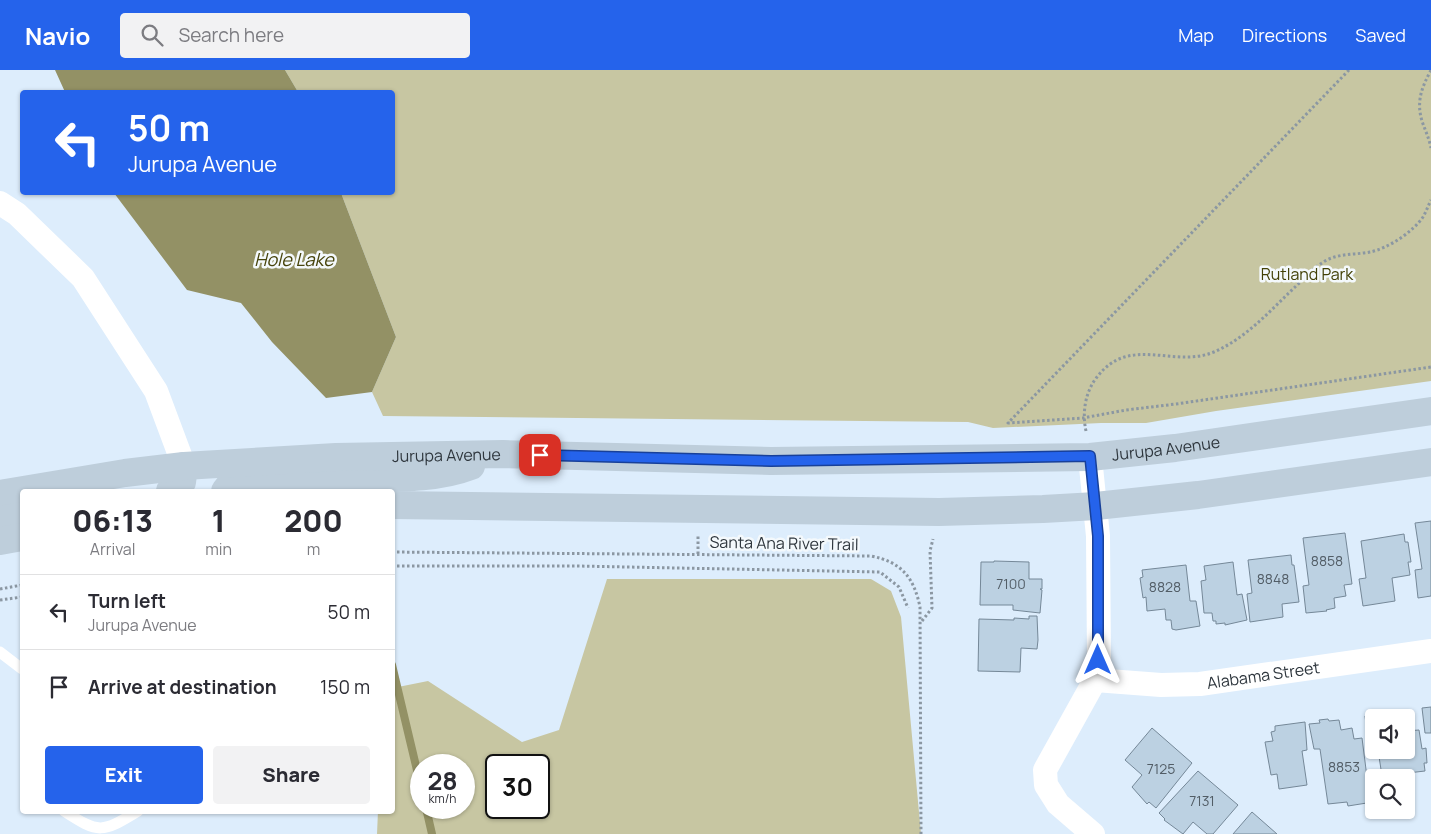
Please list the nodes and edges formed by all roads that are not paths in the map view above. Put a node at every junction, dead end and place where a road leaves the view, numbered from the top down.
1 (0, 203) edge
2 (1431, 411) edge
3 (502, 454) junction
4 (1090, 456) junction
5 (1431, 462) edge
6 (184, 466) junction
7 (30, 489) edge
8 (173, 489) edge
9 (227, 489) edge
10 (20, 491) edge
11 (0, 494) edge
12 (395, 504) edge
13 (1096, 506) junction
14 (20, 516) edge
15 (0, 520) edge
16 (20, 537) edge
17 (0, 541) edge
18 (1431, 651) edge
19 (0, 652) edge
20 (20, 667) edge
21 (1095, 680) junction
22 (68, 814) edge
23 (133, 814) edge
24 (1093, 834) edge

1 - 6 street
2 - 4 main road, Jurupa Avenue
3 - 4 main road, Jurupa Avenue
3 - 6 main road, Jurupa Avenue
3 - 9 main road
4 - 13 street
5 - 13 main road
6 - 7 main road, Jurupa Avenue
6 - 8 main road
10 - 11 main road, Jurupa Avenue
12 - 13 main road
13 - 21 street
14 - 15 main road
16 - 17 main road
18 - 21 street, Alabama Street
19 - 20 lane
21 - 24 street
22 - 23 lane

